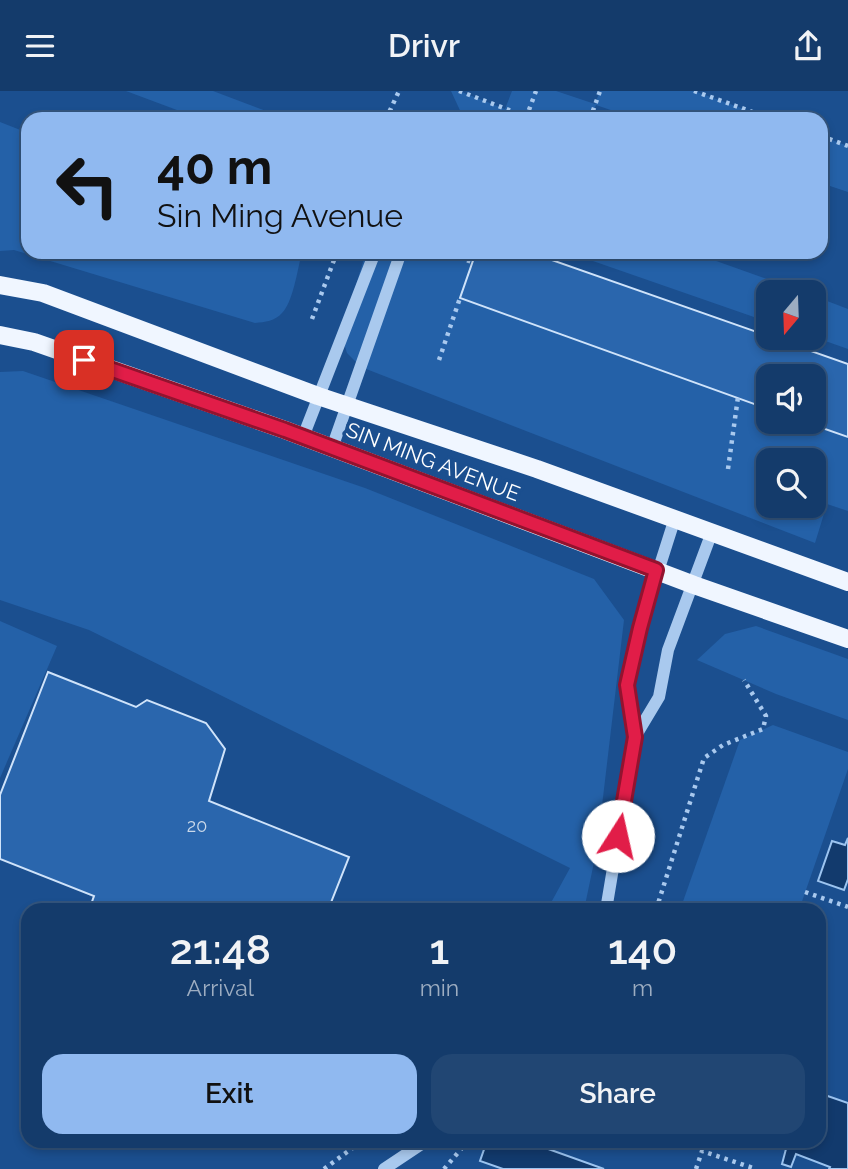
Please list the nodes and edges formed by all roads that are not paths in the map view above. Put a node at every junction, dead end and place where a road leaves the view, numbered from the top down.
1 (372, 259) edge
2 (399, 259) edge
3 (0, 285) edge
4 (0, 335) edge
5 (318, 396) junction
6 (347, 405) junction
7 (303, 437) junction
8 (332, 448) junction
9 (675, 518) junction
10 (712, 531) junction
11 (656, 570) junction
12 (848, 582) edge
13 (694, 585) junction
14 (848, 639) edge
15 (635, 737) junction
16 (607, 903) edge
17 (416, 1148) edge
18 (384, 1169) edge

1 - 5 street
2 - 6 street
3 - 5 main road, SIN MING AVENUE
4 - 7 main road, SIN MING AVENUE
5 - 6 main road, SIN MING AVENUE
5 - 7 street
6 - 8 street
6 - 9 main road, SIN MING AVENUE
7 - 8 main road, SIN MING AVENUE
8 - 11 main road, SIN MING AVENUE
9 - 10 main road, SIN MING AVENUE
9 - 11 street
10 - 12 main road, SIN MING AVENUE
10 - 13 street
11 - 13 main road, SIN MING AVENUE
11 - 15 street
13 - 14 main road, SIN MING AVENUE
13 - 15 street
15 - 16 street
17 - 18 street

